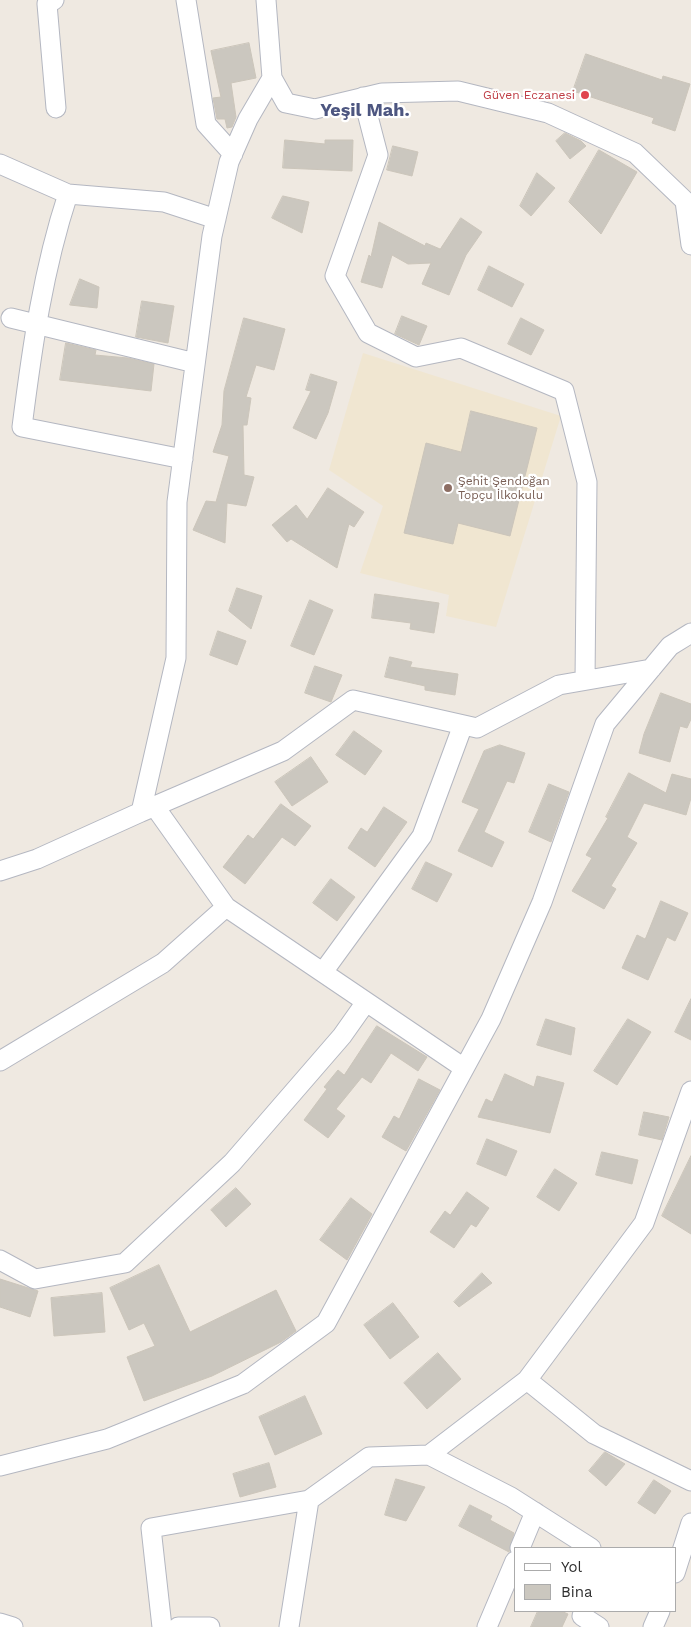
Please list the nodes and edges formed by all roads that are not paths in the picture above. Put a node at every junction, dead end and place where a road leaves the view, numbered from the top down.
1 (54, 0) edge
2 (186, 0) edge
3 (266, 0) edge
4 (272, 78) junction
5 (363, 97) junction
6 (56, 108) dead end
7 (233, 154) junction
8 (0, 164) edge
9 (68, 194) junction
10 (216, 219) junction
11 (691, 245) edge
12 (11, 318) dead end
13 (36, 324) junction
14 (195, 363) junction
15 (183, 459) junction
16 (691, 633) edge
17 (651, 669) junction
18 (585, 680) junction
19 (462, 725) junction
20 (148, 810) junction
21 (0, 871) edge
22 (226, 907) junction
23 (323, 972) junction
24 (366, 1002) junction
25 (0, 1061) edge
26 (464, 1068) junction
27 (691, 1091) edge
28 (0, 1260) edge
29 (527, 1380) junction
30 (429, 1455) junction
31 (0, 1466) edge
32 (691, 1480) edge
33 (310, 1500) junction
34 (535, 1512) junction
35 (691, 1523) edge
36 (520, 1547) edge
37 (589, 1547) edge
38 (514, 1563) edge
39 (676, 1569) edge
40 (660, 1612) edge
41 (581, 1618) edge
42 (0, 1623) edge
43 (13, 1627) edge
44 (162, 1627) edge
45 (178, 1627) edge
46 (210, 1627) edge
47 (289, 1627) edge
48 (487, 1627) edge
49 (598, 1627) edge
50 (653, 1627) edge

1 - 6 street
2 - 7 street
3 - 4 street
4 - 5 street
4 - 7 street
5 - 11 street
5 - 18 street
7 - 10 street
8 - 9 street
9 - 10 street
9 - 13 street
10 - 14 street
12 - 13 street
13 - 14 street
13 - 15 street
14 - 15 street
15 - 20 street
16 - 17 street
17 - 18 street
17 - 26 street
18 - 19 street
19 - 20 street
19 - 23 street
20 - 21 street
20 - 22 street
22 - 23 street
22 - 25 street
23 - 24 street
24 - 26 street
24 - 28 street
26 - 31 street
27 - 29 street
29 - 30 street
29 - 32 street
30 - 33 street
30 - 34 street
33 - 44 street
33 - 47 street
34 - 36 street
34 - 37 street
35 - 39 street
38 - 48 street
40 - 50 street
41 - 49 street
42 - 43 street
45 - 46 street

